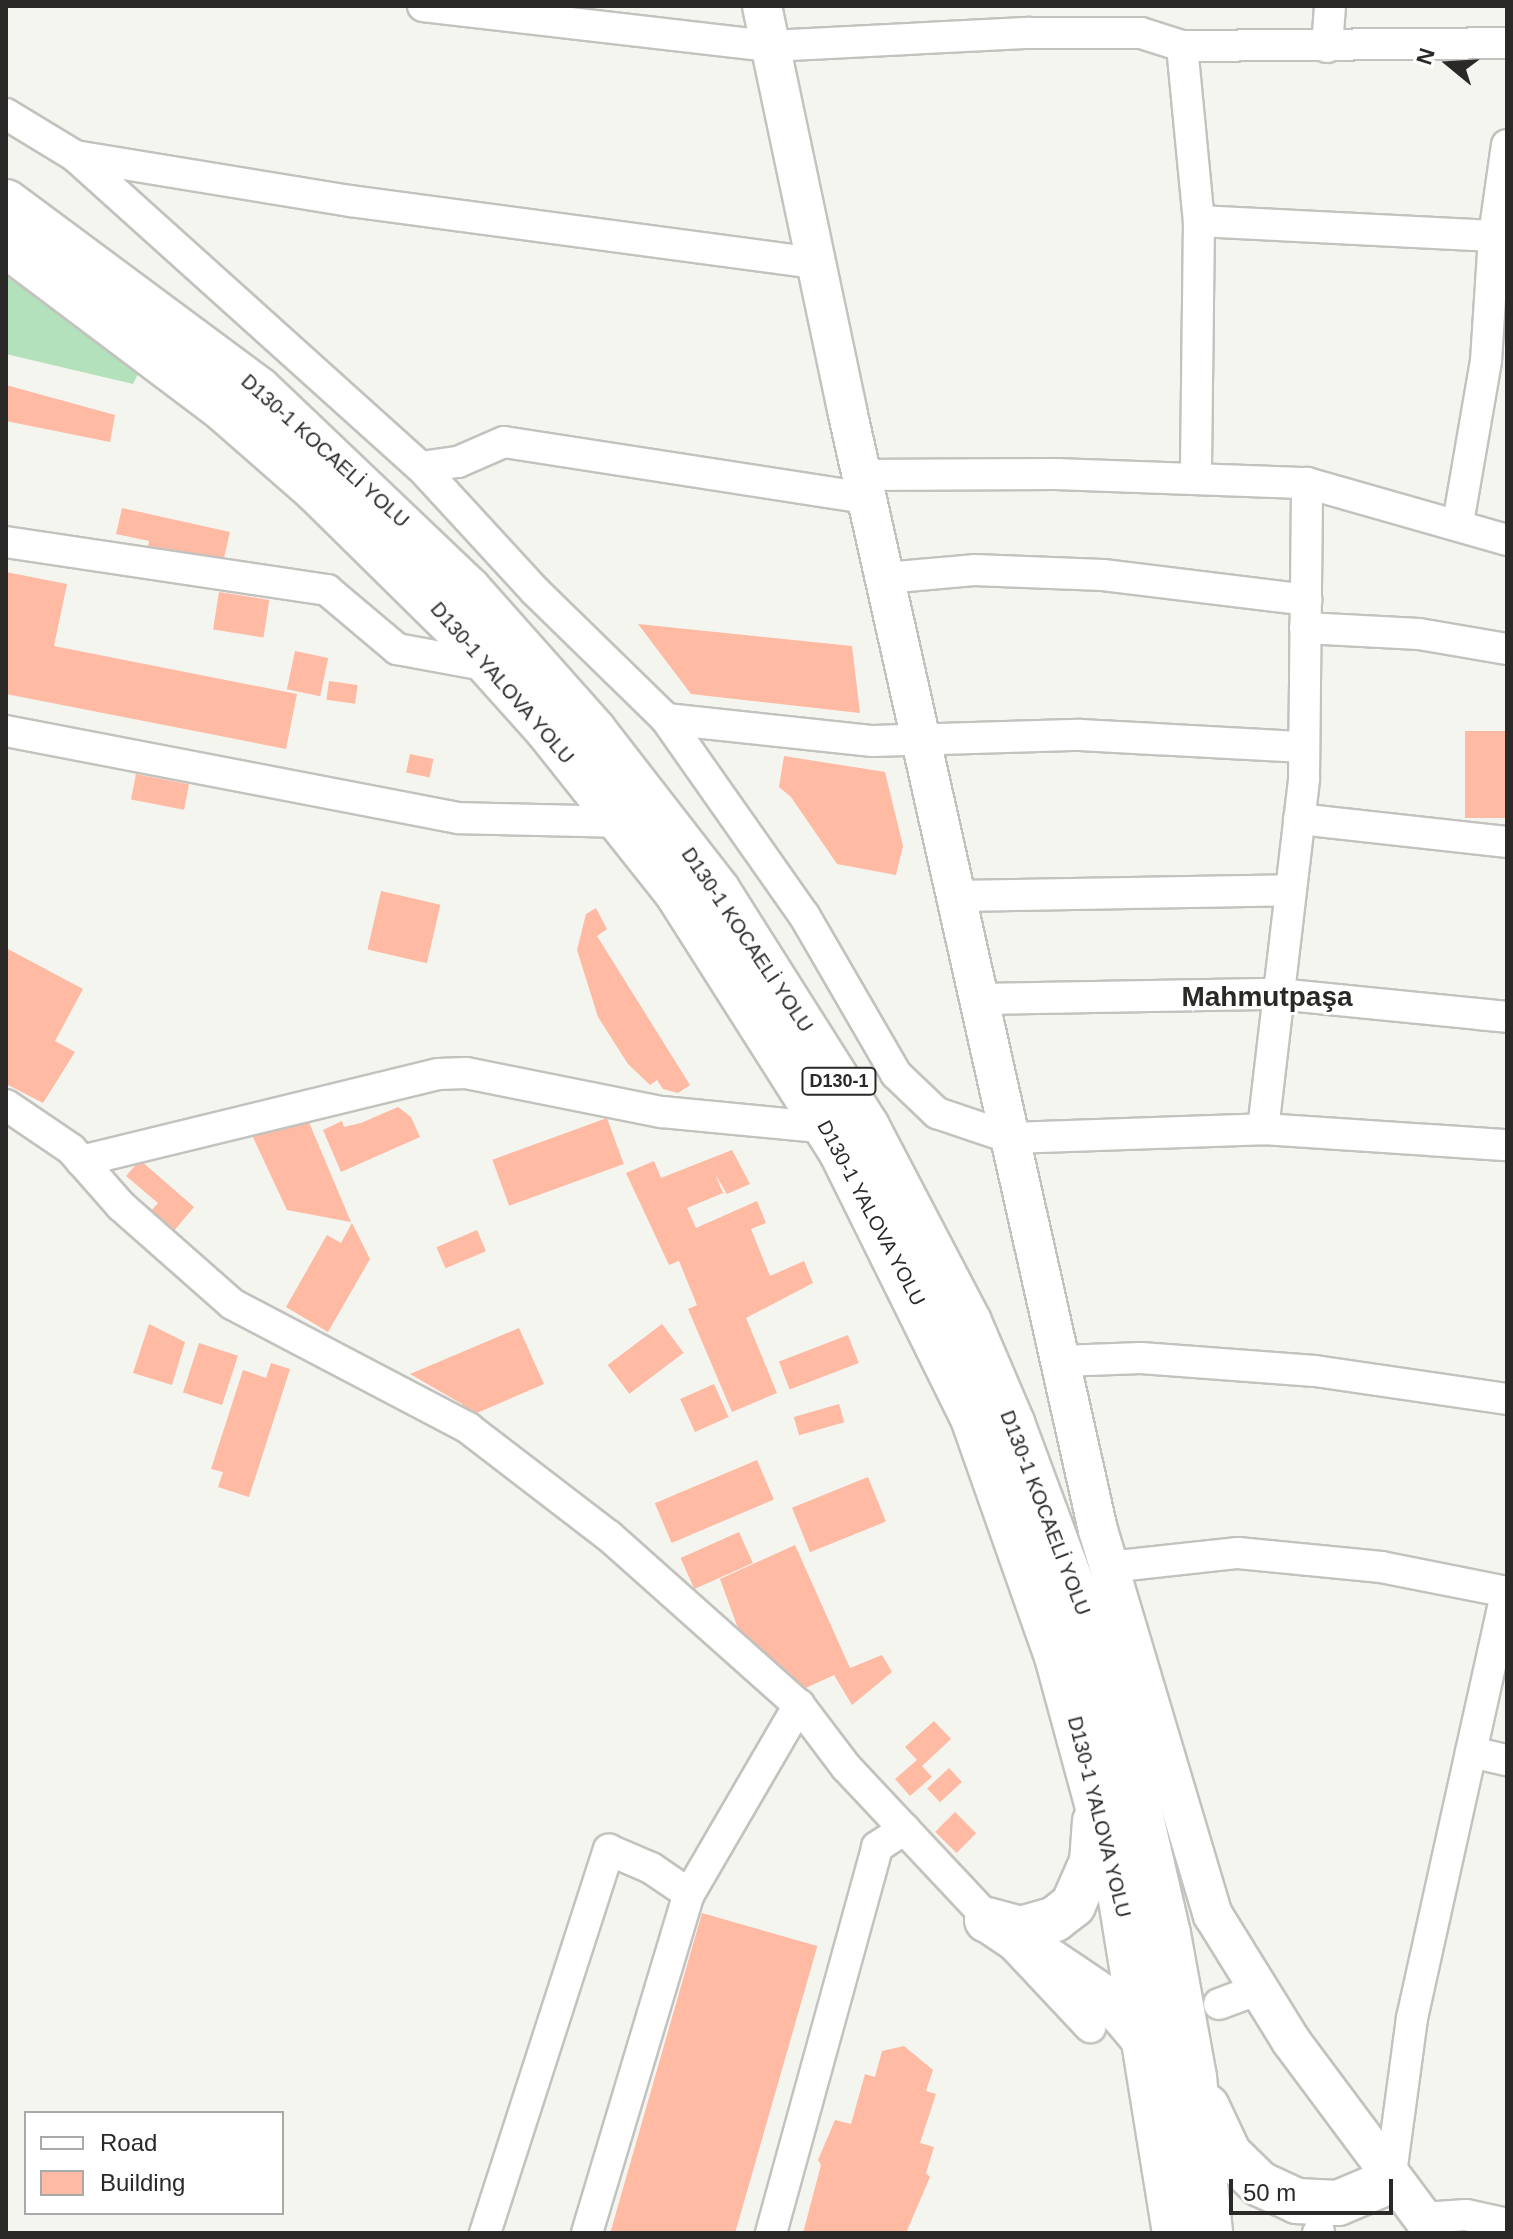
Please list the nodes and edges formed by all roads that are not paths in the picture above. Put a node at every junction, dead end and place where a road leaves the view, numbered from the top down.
1 (423, 6) edge
2 (762, 6) edge
3 (1330, 6) edge
4 (1140, 20) edge
5 (1507, 43) edge
6 (770, 46) junction
7 (1182, 46) junction
8 (1327, 47) junction
9 (6, 114) edge
10 (1507, 145) edge
11 (75, 156) junction
12 (9, 215) edge
13 (1199, 221) junction
14 (1494, 236) junction
15 (816, 263) junction
16 (421, 467) junction
17 (1196, 479) junction
18 (1307, 483) junction
19 (864, 487) junction
20 (1458, 523) junction
21 (1507, 540) edge
22 (6, 542) edge
23 (885, 578) junction
24 (1305, 614) junction
25 (1507, 649) edge
26 (490, 666) junction
27 (666, 719) junction
28 (6, 731) edge
29 (921, 738) junction
30 (1304, 747) junction
31 (1299, 819) junction
32 (621, 822) junction
33 (1507, 842) edge
34 (1291, 890) junction
35 (957, 896) junction
36 (1278, 994) junction
37 (980, 999) junction
38 (1507, 1017) edge
39 (6, 1105) edge
40 (827, 1128) junction
41 (1263, 1129) junction
42 (1011, 1138) junction
43 (1507, 1145) edge
44 (81, 1161) junction
45 (1061, 1361) junction
46 (1507, 1399) edge
47 (1109, 1567) junction
48 (1507, 1592) edge
49 (799, 1705) junction
50 (1471, 1752) junction
51 (1507, 1760) edge
52 (1091, 1779) junction
53 (905, 1829) junction
54 (689, 1894) junction
55 (987, 1920) junction
56 (1259, 1989) junction
57 (1219, 2004) dead end
58 (1090, 2027) dead end
59 (1148, 2044) junction
60 (1194, 2077) junction
61 (1390, 2181) junction
62 (1507, 2224) edge
63 (1429, 2226) edge
64 (1318, 2232) edge
65 (485, 2233) edge
66 (587, 2233) edge
67 (771, 2233) edge
68 (1175, 2233) edge
69 (1210, 2233) edge

1 - 6 street
2 - 6 main road
3 - 8 street
4 - 6 street
4 - 7 street
5 - 8 street
6 - 15 main road
7 - 8 street
7 - 13 street
9 - 11 street
10 - 14 street
11 - 15 street
11 - 16 street
12 - 26 highway, D130-1 YALOVA YOLU / D130-1
12 - 60 highway, D130-1 KOCAELİ YOLU / D130-1
13 - 14 street
13 - 17 street
14 - 20 street
15 - 19 main road
16 - 19 street
16 - 27 street
17 - 18 street
17 - 19 street
18 - 20 street
18 - 24 street
19 - 23 main road
20 - 21 street
22 - 26 street
23 - 24 street
23 - 29 main road
24 - 25 street
24 - 30 street
26 - 32 highway, D130-1 YALOVA YOLU / D130-1
27 - 29 street
27 - 42 street
28 - 32 street
29 - 30 street
29 - 35 main road
30 - 31 street
31 - 33 street
31 - 34 street
32 - 40 highway, D130-1 YALOVA YOLU / D130-1
34 - 35 street
34 - 36 street
35 - 37 main road
36 - 37 street
36 - 38 street
36 - 41 street
37 - 42 main road
39 - 44 street
40 - 44 street
40 - 52 highway, D130-1 YALOVA YOLU / D130-1
41 - 42 street
41 - 43 street
42 - 45 main road
44 - 49 street
45 - 46 street
45 - 47 main road
47 - 48 street
47 - 56 main road
48 - 50 street
49 - 53 street
49 - 54 street
50 - 51 street
50 - 61 street
52 - 55 highway
52 - 59 highway, D130-1 YALOVA YOLU / D130-1
53 - 55 street
53 - 67 street
54 - 65 street
54 - 66 street
55 - 58 street
55 - 59 highway
56 - 57 street
56 - 61 main road
59 - 68 highway, D130-1 YALOVA YOLU / D130-1
60 - 61 highway
60 - 69 highway, D130-1 KOCAELİ YOLU / D130-1
61 - 63 main road
61 - 64 highway
62 - 63 street

